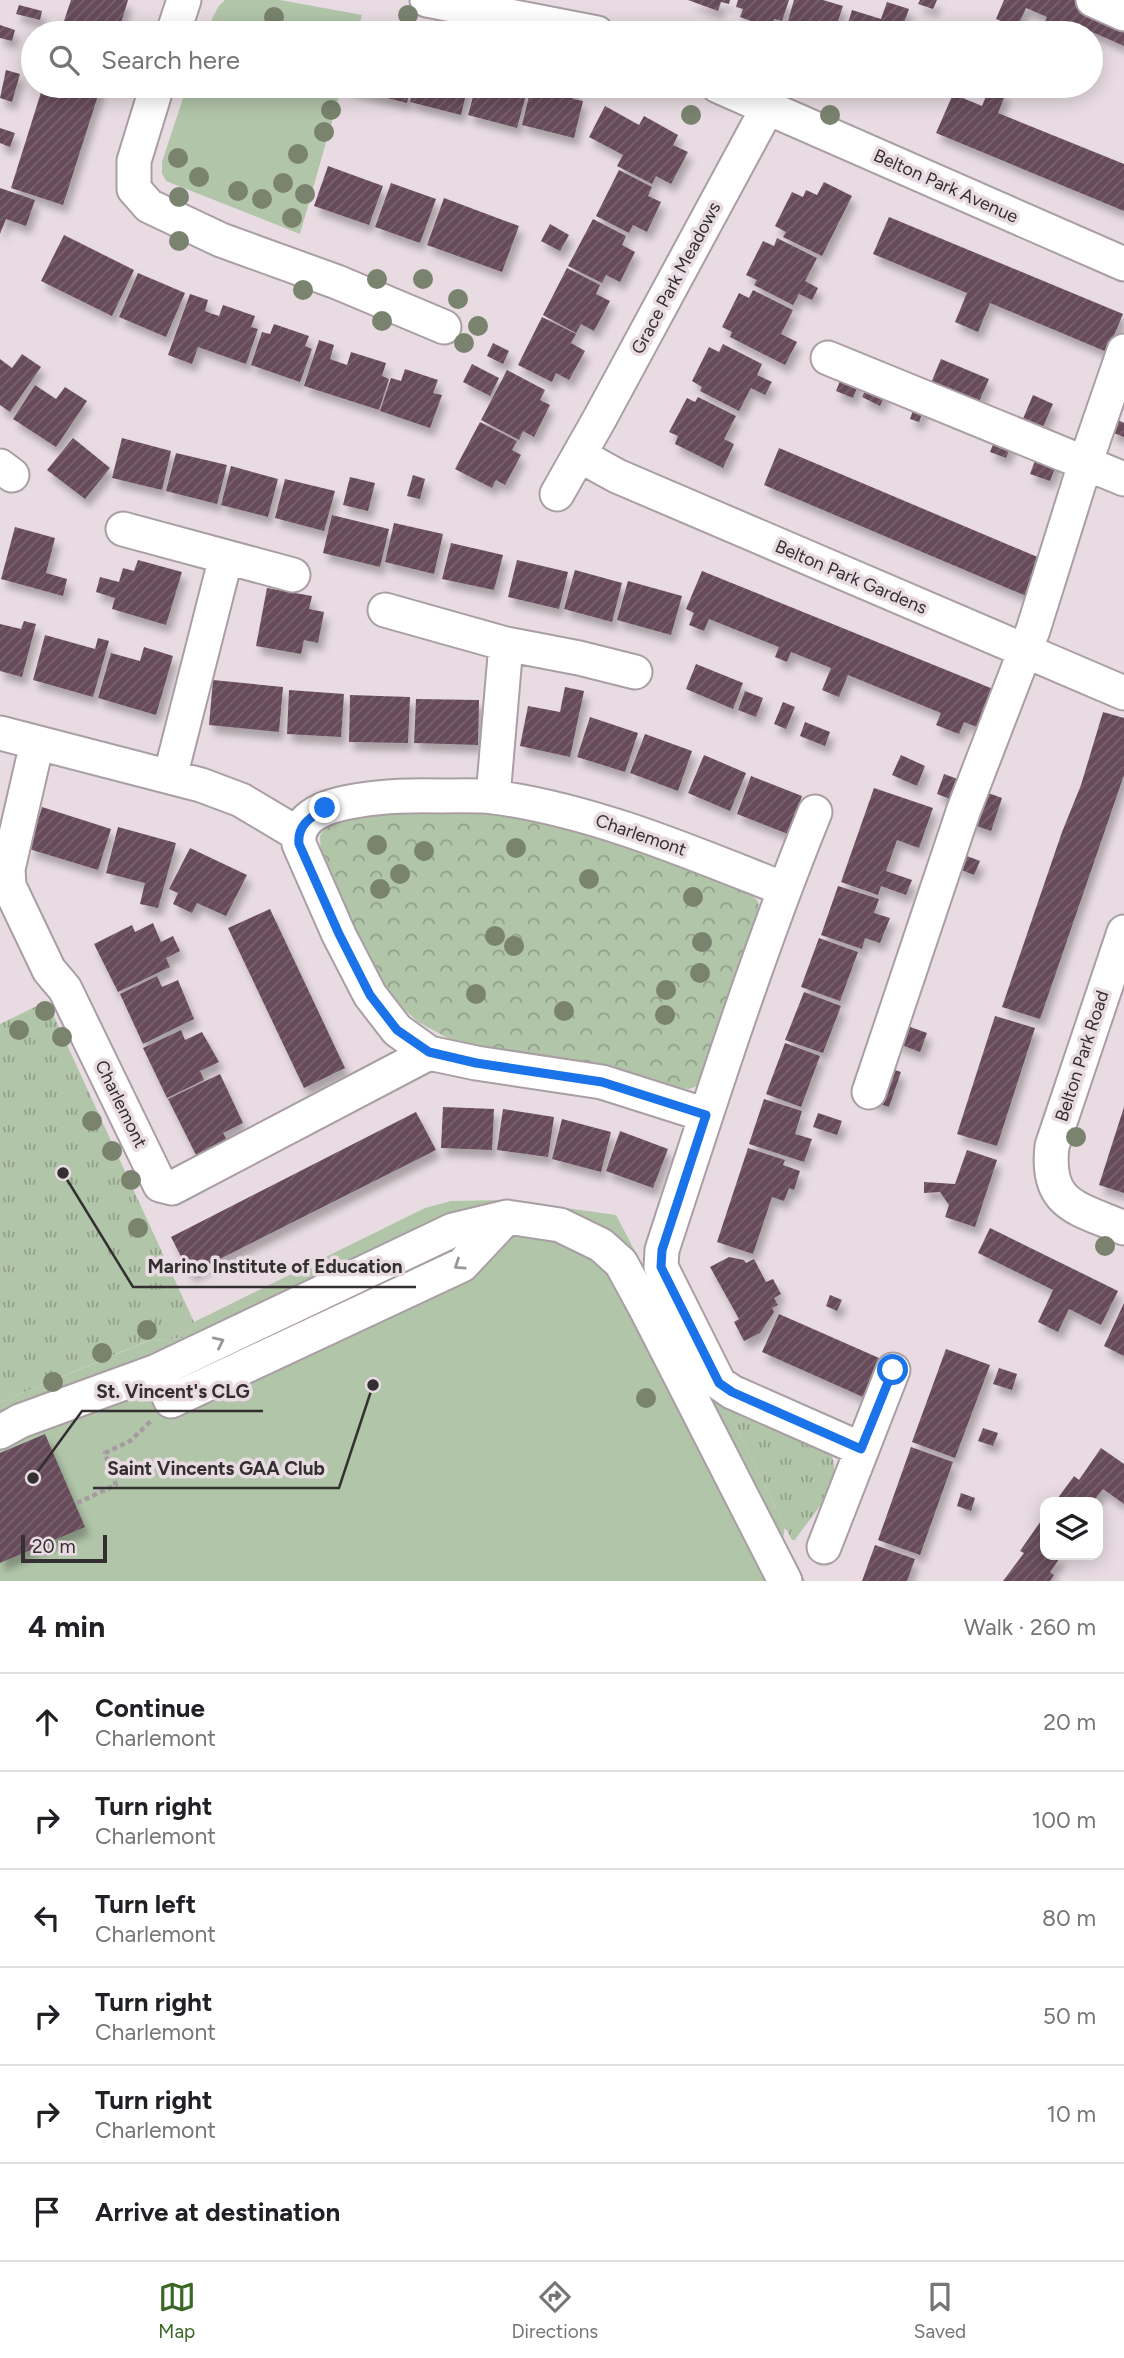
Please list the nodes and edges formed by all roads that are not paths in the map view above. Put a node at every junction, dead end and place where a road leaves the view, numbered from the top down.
1 (184, 0) edge
2 (427, 0) edge
3 (1093, 0) edge
4 (1124, 14) edge
5 (177, 21) edge
6 (535, 21) edge
7 (153, 98) edge
8 (747, 98) edge
9 (768, 107) junction
10 (1124, 264) edge
11 (444, 327) dead end
12 (1124, 351) edge
13 (828, 358) dead end
14 (579, 455) junction
15 (1085, 464) junction
16 (1124, 479) edge
17 (557, 494) dead end
18 (123, 529) dead end
19 (226, 557) junction
20 (293, 575) dead end
21 (386, 610) dead end
22 (506, 644) junction
23 (1026, 652) junction
24 (635, 672) dead end
25 (1124, 693) edge
26 (0, 733) edge
27 (37, 744) junction
28 (170, 777) junction
29 (493, 797) junction
30 (815, 812) dead end
31 (298, 834) junction
32 (784, 888) junction
33 (1124, 932) edge
34 (429, 1052) junction
35 (869, 1092) dead end
36 (706, 1115) junction
37 (506, 1217) junction
38 (1124, 1228) edge
39 (893, 1370) dead end
40 (157, 1371) junction
41 (0, 1432) edge
42 (861, 1449) junction
43 (824, 1547) dead end
44 (785, 1581) edge

1 - 5 street
2 - 6 street
3 - 4 street
7 - 11 street
8 - 9 street
9 - 10 street, Belton Park Avenue
9 - 14 street, Grace Park Meadows
12 - 15 street
13 - 15 street
14 - 17 street, Grace Park Meadows
14 - 23 street, Belton Park Gardens
15 - 16 street
15 - 23 street
18 - 19 street
19 - 20 street
19 - 28 street
21 - 22 street
22 - 24 street
22 - 29 street
23 - 25 street, Belton Park Gardens
23 - 35 street
26 - 27 street
27 - 28 street
27 - 34 street, Charlemont
28 - 31 street
29 - 31 street, Charlemont
29 - 32 street, Charlemont
30 - 32 street
31 - 34 street
32 - 36 street
33 - 38 street, Belton Park Road
34 - 36 street
36 - 42 street
40 -> 37 street
37 -> 40 street
37 - 44 street
39 - 42 street
40 - 41 street
42 - 43 street

